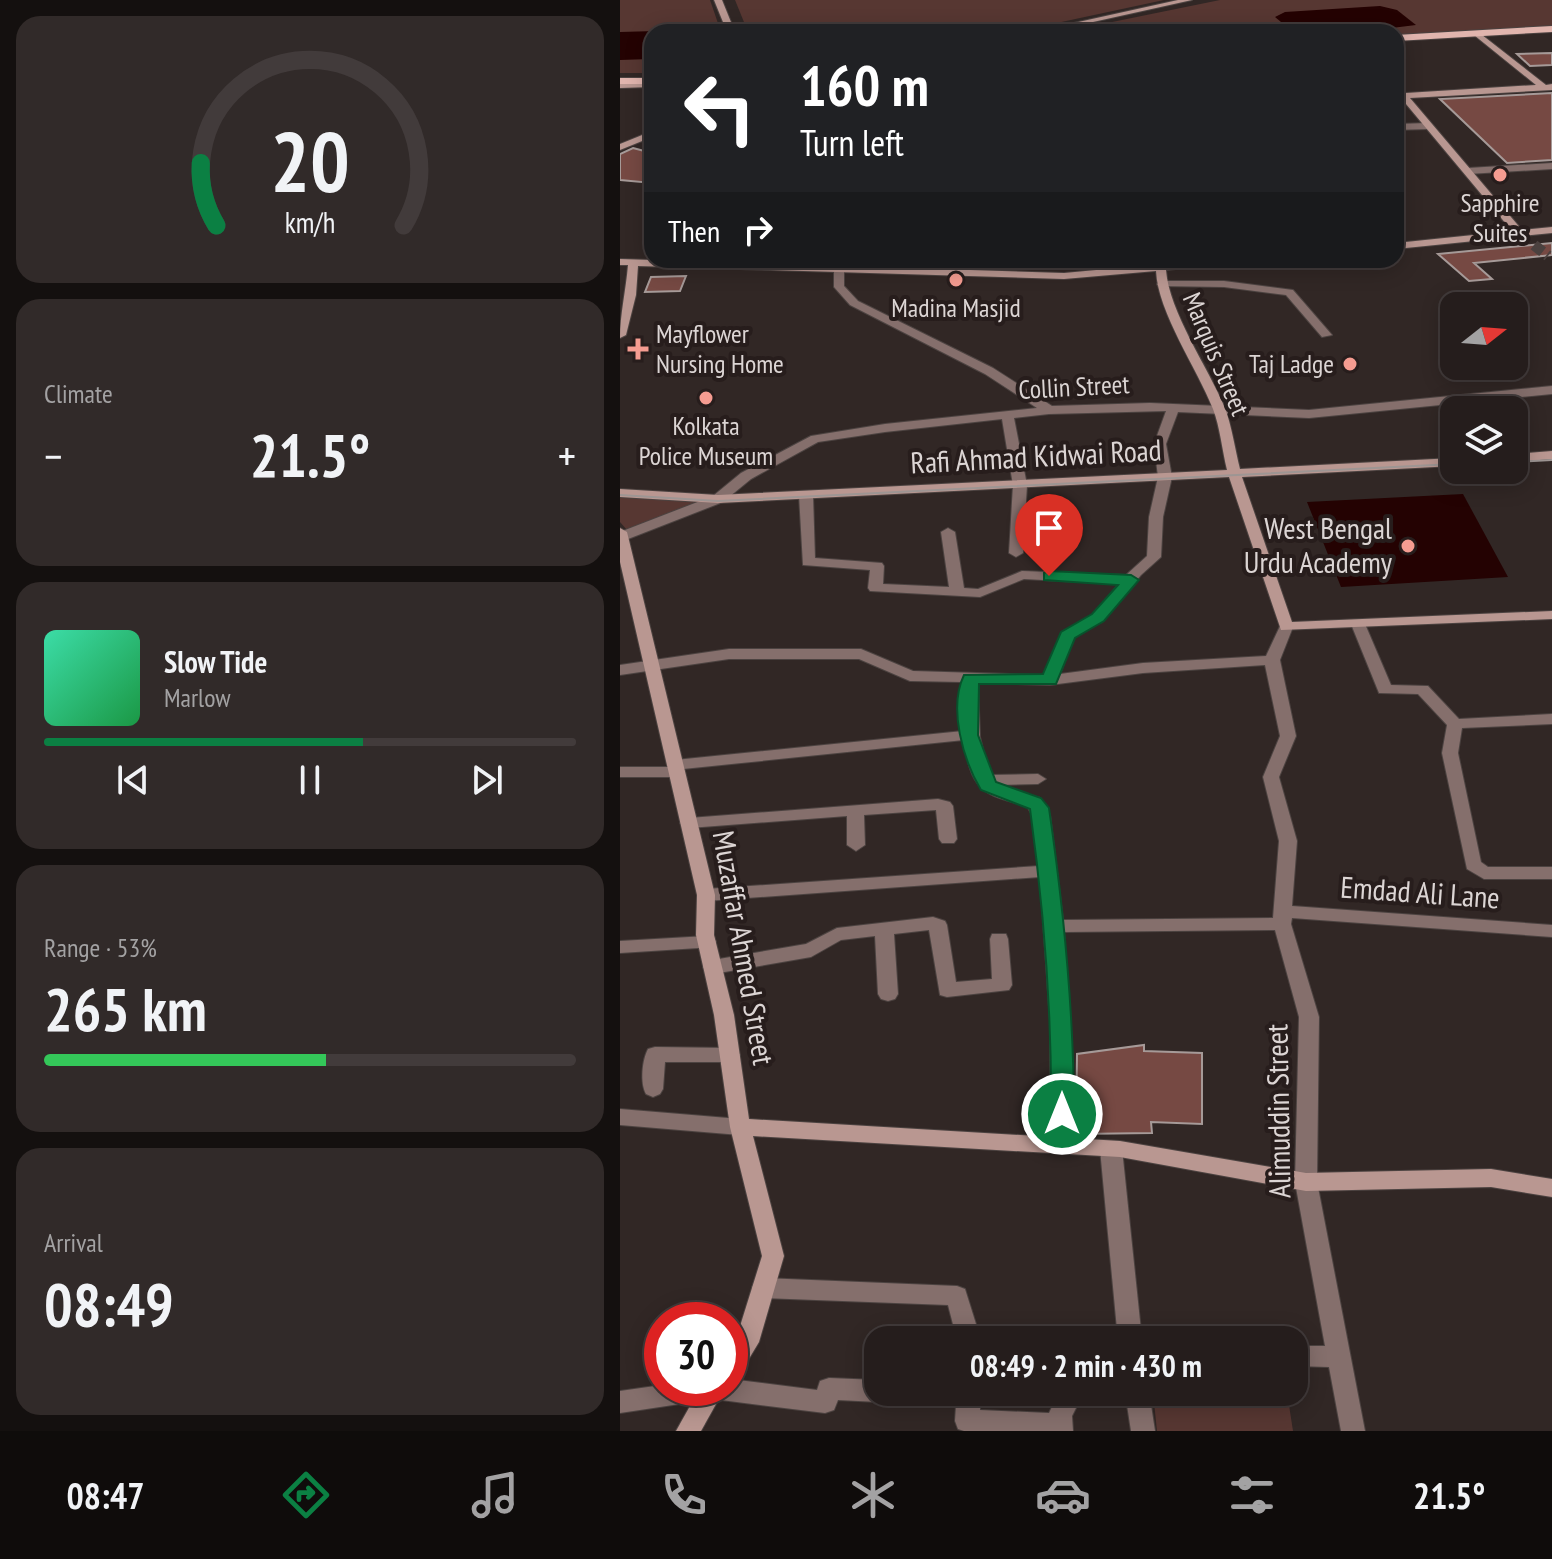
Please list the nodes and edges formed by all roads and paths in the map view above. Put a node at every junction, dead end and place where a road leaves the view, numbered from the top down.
1 (718, 0) edge
2 (1188, 0) edge
3 (728, 24) edge
4 (1075, 24) edge
5 (1552, 32) edge
6 (1481, 36) junction
7 (1404, 40) edge
8 (644, 79) edge
9 (620, 80) edge
10 (1548, 87) edge
11 (1404, 91) edge
12 (1404, 97) edge
13 (1429, 126) junction
14 (1404, 127) edge
15 (644, 137) edge
16 (622, 146) edge
17 (1552, 166) edge
18 (1468, 171) junction
19 (1552, 230) edge
20 (1520, 234) junction
21 (1404, 245) edge
22 (620, 262) edge
23 (633, 263) junction
24 (644, 263) edge
25 (839, 268) joint
26 (905, 268) edge
27 (969, 268) edge
28 (1125, 268) edge
29 (1156, 268) edge
30 (907, 271) junction
31 (973, 275) junction
32 (1162, 284) junction
33 (620, 335) edge
34 (1326, 335) dead end
35 (1552, 390) edge
36 (1173, 409) junction
37 (1049, 410) junction
38 (1220, 411) junction
39 (1007, 414) junction
40 (1552, 455) edge
41 (1528, 457) edge
42 (1440, 463) edge
43 (1234, 472) junction
44 (1165, 477) junction
45 (1020, 485) junction
46 (620, 493) edge
47 (806, 495) junction
48 (718, 499) junction
49 (948, 532) dead end
50 (622, 534) edge
51 (1016, 553) dead end
52 (1131, 580) junction
53 (957, 591) junction
54 (1550, 617) edge
55 (1358, 624) junction
56 (1286, 627) junction
57 (1272, 660) junction
58 (651, 668) junction
59 (620, 670) edge
60 (970, 678) junction
61 (1050, 680) junction
62 (1552, 719) edge
63 (1455, 724) junction
64 (968, 735) junction
65 (676, 768) junction
66 (620, 772) edge
67 (1038, 779) dead end
68 (983, 780) junction
69 (855, 810) junction
70 (689, 823) junction
71 (948, 839) dead end
72 (856, 845) dead end
73 (1049, 871) junction
74 (1552, 873) edge
75 (706, 895) junction
76 (1282, 918) junction
77 (1056, 926) junction
78 (884, 928) junction
79 (1552, 931) edge
80 (999, 939) dead end
81 (707, 942) junction
82 (620, 947) edge
83 (713, 967) junction
84 (888, 994) dead end
85 (730, 1055) junction
86 (653, 1089) dead end
87 (620, 1117) edge
88 (740, 1127) junction
89 (1062, 1146) junction
90 (1111, 1149) junction
91 (1306, 1182) junction
92 (1552, 1188) edge
93 (763, 1288) junction
94 (965, 1326) edge
95 (1129, 1326) edge
96 (748, 1339) edge
97 (1308, 1356) edge
98 (1339, 1357) junction
99 (864, 1390) edge
100 (748, 1392) edge
101 (644, 1398) edge
102 (620, 1402) edge
103 (703, 1406) edge
104 (968, 1406) edge
105 (1065, 1406) edge
106 (1139, 1406) edge
107 (1002, 1427) edge
108 (1060, 1428) edge
109 (688, 1431) edge
110 (1143, 1431) edge
111 (1353, 1431) edge

1 - 3 main road
2 - 4 main road
5 - 6 main road
6 - 7 main road
6 - 10 main road
8 - 9 main road
10 - 11 main road
12 - 13 main road
13 - 14 street
13 - 18 main road
15 - 16 main road
17 - 18 street
18 - 20 main road
19 - 20 main road
20 - 21 main road
22 - 23 main road
23 - 24 main road
23 - 33 main road
25 - 30 main road
25 - 37 street
26 - 30 street
27 - 31 main road
28 - 31 main road
29 - 32 main road, Marquis Street
30 - 31 main road
32 - 34 street
32 - 38 main road, Marquis Street
35 - 38 street, Collin Street
36 - 37 street, Collin Street
36 - 38 street, Collin Street
36 - 44 street
37 - 39 street, Collin Street
38 - 43 main road, Marquis Street
39 - 45 street
39 - 48 street, Collin Street
40 - 41 main road
42 - 43 main road, Rafi Ahmad Kidwai Road
43 - 44 main road, Rafi Ahmad Kidwai Road
43 - 56 main road
44 - 45 main road, Rafi Ahmad Kidwai Road
44 - 52 street
45 - 47 main road, Rafi Ahmad Kidwai Road
45 - 51 street
46 - 48 main road, Rafi Ahmad Kidwai Road
47 - 48 main road, Rafi Ahmad Kidwai Road
47 - 53 street
48 - 50 street, Collin Street
49 - 53 street
50 - 58 main road, Muzaffar Ahmed Street
52 - 53 street
52 - 61 street
54 - 55 main road
55 - 56 main road
55 - 63 street
56 - 57 street
57 - 61 street
57 - 76 street, Alimuddin Street
58 - 59 street
58 - 60 street
58 - 65 main road, Muzaffar Ahmed Street
60 - 61 street
60 - 64 street
62 - 63 street
63 - 74 street
64 - 65 street
64 - 68 street
65 - 66 street
65 - 70 main road, Muzaffar Ahmed Street
67 - 68 street
68 - 73 street
69 - 70 street
69 - 71 street
69 - 72 street
70 - 75 main road, Muzaffar Ahmed Street
73 - 75 street
73 - 77 street
75 - 81 main road, Muzaffar Ahmed Street
76 - 77 street, Emdad Ali Lane
76 - 79 street, Emdad Ali Lane
76 - 91 street, Alimuddin Street
77 - 89 street
78 - 80 street
78 - 83 street
78 - 84 street
81 - 82 street
81 - 83 main road, Muzaffar Ahmed Street
83 - 85 main road, Muzaffar Ahmed Street
85 - 86 street
85 - 88 main road, Muzaffar Ahmed Street
87 - 88 street
88 - 89 main road
88 - 93 main road, Muzaffar Ahmed Street
89 - 90 main road
90 - 91 main road
90 - 95 street
91 - 92 main road
91 - 98 street, Alimuddin Street
93 - 94 street
93 - 96 main road, Muzaffar Ahmed Street
97 - 98 street
98 - 111 street, Alimuddin Street
99 - 100 street
101 - 102 street
103 - 109 main road
104 - 107 street
105 - 108 street
106 - 110 street
107 - 108 street

